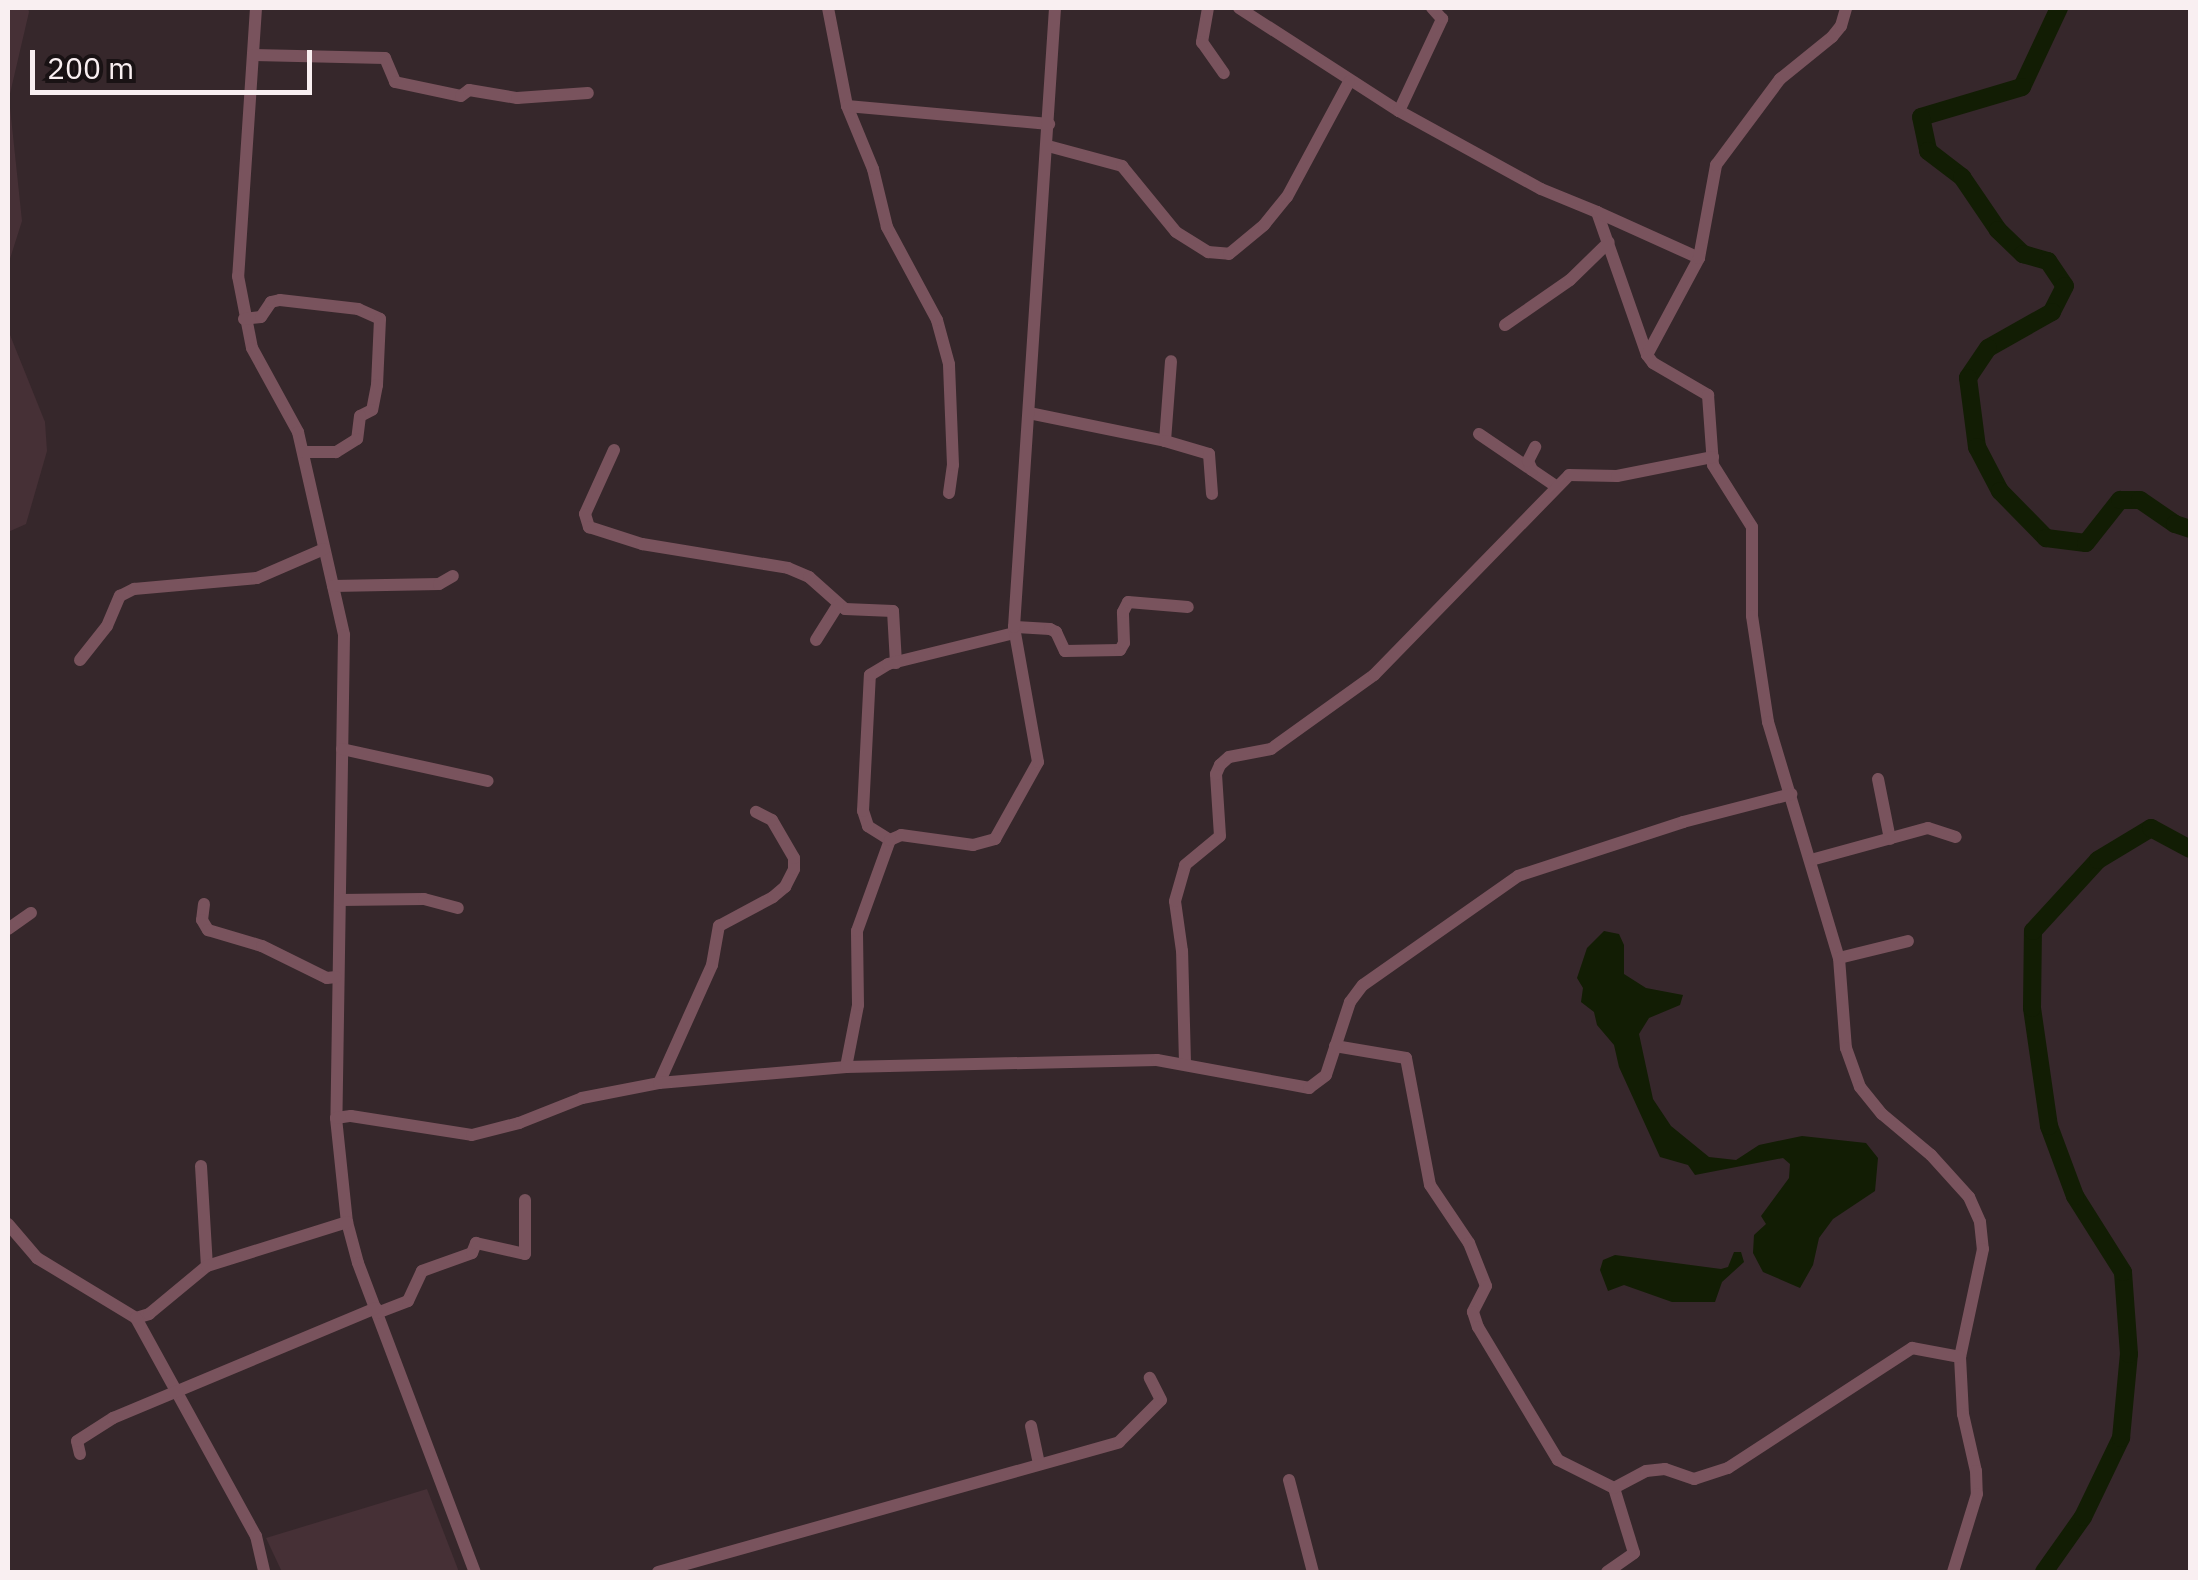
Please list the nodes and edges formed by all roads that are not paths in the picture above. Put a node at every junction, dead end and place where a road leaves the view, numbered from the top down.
1 (256, 8) edge
2 (828, 8) edge
3 (1055, 8) edge
4 (1208, 8) edge
5 (1238, 8) edge
6 (1432, 8) edge
7 (1846, 8) edge
8 (253, 54) junction
9 (1224, 73) dead end
10 (1348, 82) junction
11 (588, 94) dead end
12 (847, 106) junction
13 (1400, 111) junction
14 (1049, 124) junction
15 (1048, 146) junction
16 (1597, 212) junction
17 (1609, 242) junction
18 (1699, 258) junction
19 (244, 320) junction
20 (1505, 325) dead end
21 (1647, 355) junction
22 (1171, 361) dead end
23 (1029, 413) junction
24 (1479, 434) dead end
25 (1165, 440) junction
26 (1535, 447) dead end
27 (614, 450) dead end
28 (303, 452) junction
29 (1713, 457) junction
30 (1532, 470) junction
31 (1557, 487) junction
32 (949, 492) dead end
33 (1212, 494) dead end
34 (324, 549) junction
35 (453, 576) dead end
36 (334, 586) junction
37 (838, 605) junction
38 (1188, 607) dead end
39 (1014, 630) junction
40 (816, 640) dead end
41 (80, 660) dead end
42 (896, 662) junction
43 (342, 749) junction
44 (1878, 778) dead end
45 (488, 781) dead end
46 (1791, 794) junction
47 (756, 812) dead end
48 (1956, 836) dead end
49 (1890, 839) junction
50 (890, 840) junction
51 (1811, 860) junction
52 (340, 900) junction
53 (204, 904) dead end
54 (458, 908) dead end
55 (30, 913) dead end
56 (8, 929) edge
57 (1908, 941) dead end
58 (1839, 958) junction
59 (336, 977) junction
60 (1335, 1046) junction
61 (1184, 1063) junction
62 (846, 1067) junction
63 (659, 1083) junction
64 (336, 1118) junction
65 (201, 1166) dead end
66 (525, 1200) dead end
67 (347, 1222) junction
68 (8, 1224) edge
69 (207, 1266) junction
70 (377, 1311) junction
71 (136, 1318) junction
72 (1960, 1357) junction
73 (1150, 1378) dead end
74 (176, 1390) junction
75 (1031, 1426) dead end
76 (80, 1454) dead end
77 (1039, 1462) junction
78 (1289, 1480) dead end
79 (1614, 1488) junction
80 (264, 1572) edge
81 (475, 1572) edge
82 (658, 1572) edge
83 (1313, 1572) edge
84 (1607, 1572) edge
85 (1953, 1572) edge

1 - 8 street
2 - 12 street
3 - 14 street
4 - 9 street
5 - 10 street
6 - 13 street
7 - 18 street
8 - 11 street
8 - 19 street
10 - 13 street
10 - 15 street
12 - 14 street
12 - 32 street
13 - 16 street
14 - 15 street
15 - 23 street
16 - 17 street
16 - 18 street
17 - 20 street
17 - 21 street
18 - 21 street
19 - 28 street
19 - 28 street
21 - 29 street
22 - 25 street
23 - 25 street
23 - 39 street
24 - 30 street
25 - 33 street
26 - 30 street
27 - 37 street
28 - 34 street
29 - 31 street
29 - 46 street
30 - 31 street
31 - 61 street
34 - 36 street
34 - 41 street
35 - 36 street
36 - 43 street
37 - 40 street
37 - 42 street
38 - 39 street
39 - 42 street
39 - 50 street
42 - 50 street
43 - 45 street
43 - 52 street
44 - 49 street
46 - 51 street
46 - 60 street
47 - 63 street
48 - 49 street
49 - 51 street
50 - 62 street
51 - 58 street
52 - 54 street
52 - 59 street
53 - 59 street
55 - 56 street
57 - 58 street
58 - 72 street
59 - 64 street
60 - 61 street
60 - 79 street
61 - 62 street
62 - 63 street
63 - 64 street
64 - 67 street
65 - 69 street
66 - 70 street
67 - 69 street
67 - 70 street
68 - 71 street
69 - 71 street
70 - 74 street
70 - 81 street
71 - 74 street
72 - 79 street
72 - 85 street
73 - 77 street
74 - 76 street
74 - 80 street
75 - 77 street
77 - 82 street
78 - 83 street
79 - 84 street

